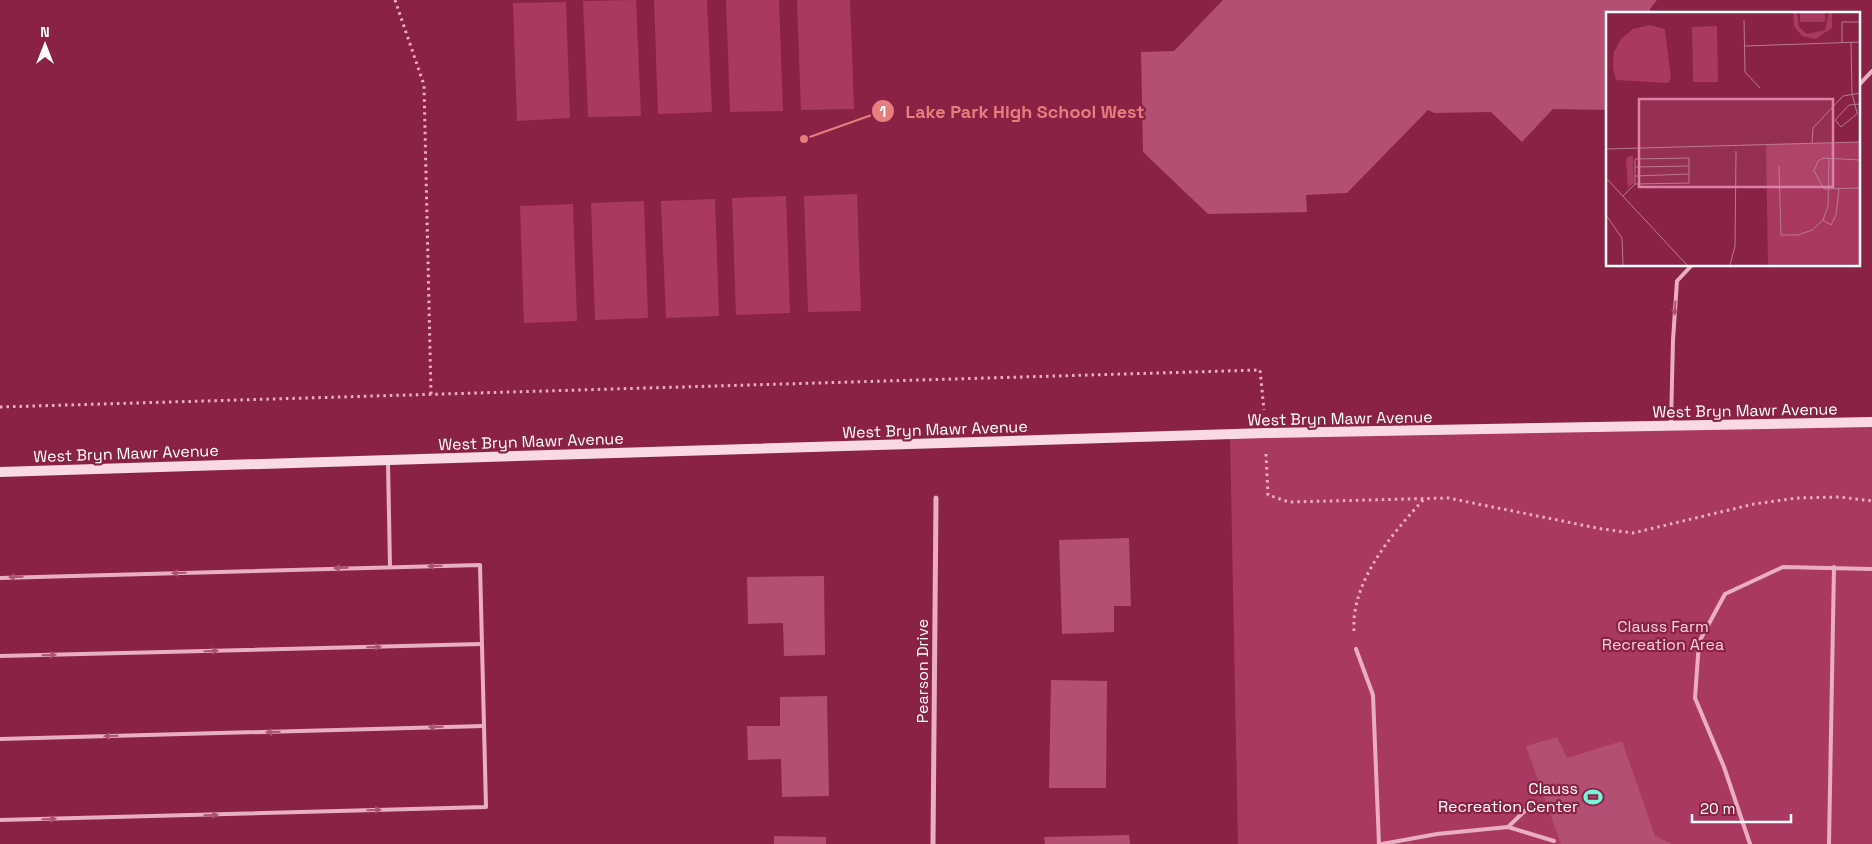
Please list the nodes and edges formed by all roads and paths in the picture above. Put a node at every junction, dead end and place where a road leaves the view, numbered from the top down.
1 (395, 0) edge
2 (1872, 71) edge
3 (1860, 84) edge
4 (1691, 266) edge
5 (1260, 370) dead end
6 (431, 394) junction
7 (0, 406) edge
8 (1872, 422) edge
9 (1670, 426) junction
10 (388, 460) junction
11 (0, 472) edge
12 (1268, 495) dead end
13 (936, 498) dead end
14 (1424, 498) junction
15 (1872, 501) edge
16 (390, 567) junction
17 (1834, 567) junction
18 (1872, 569) edge
19 (0, 578) edge
20 (482, 644) junction
21 (1356, 649) joint
22 (0, 656) edge
23 (484, 726) junction
24 (0, 739) edge
25 (1529, 807) dead end
26 (0, 820) edge
27 (1508, 826) junction
28 (1554, 841) dead end
29 (933, 844) edge
30 (1380, 844) edge
31 (1750, 844) edge
32 (1829, 844) edge

1 - 6 path
2 - 3 lane
4 -> 9 lane
5 - 6 path
6 - 7 path
8 - 9 street, West Bryn Mawr Avenue
9 - 10 street, West Bryn Mawr Avenue
10 - 11 street, West Bryn Mawr Avenue
10 - 16 lane
12 - 14 path
13 - 29 street, Pearson Drive
14 - 15 path
14 - 21 path
16 -> 19 lane
20 -> 16 lane
17 - 18 lane
17 - 31 lane
17 - 32 lane
22 -> 20 lane
20 - 23 lane
21 - 30 lane
23 -> 24 lane
26 -> 23 lane
25 - 27 lane
27 - 28 lane
27 - 30 lane

